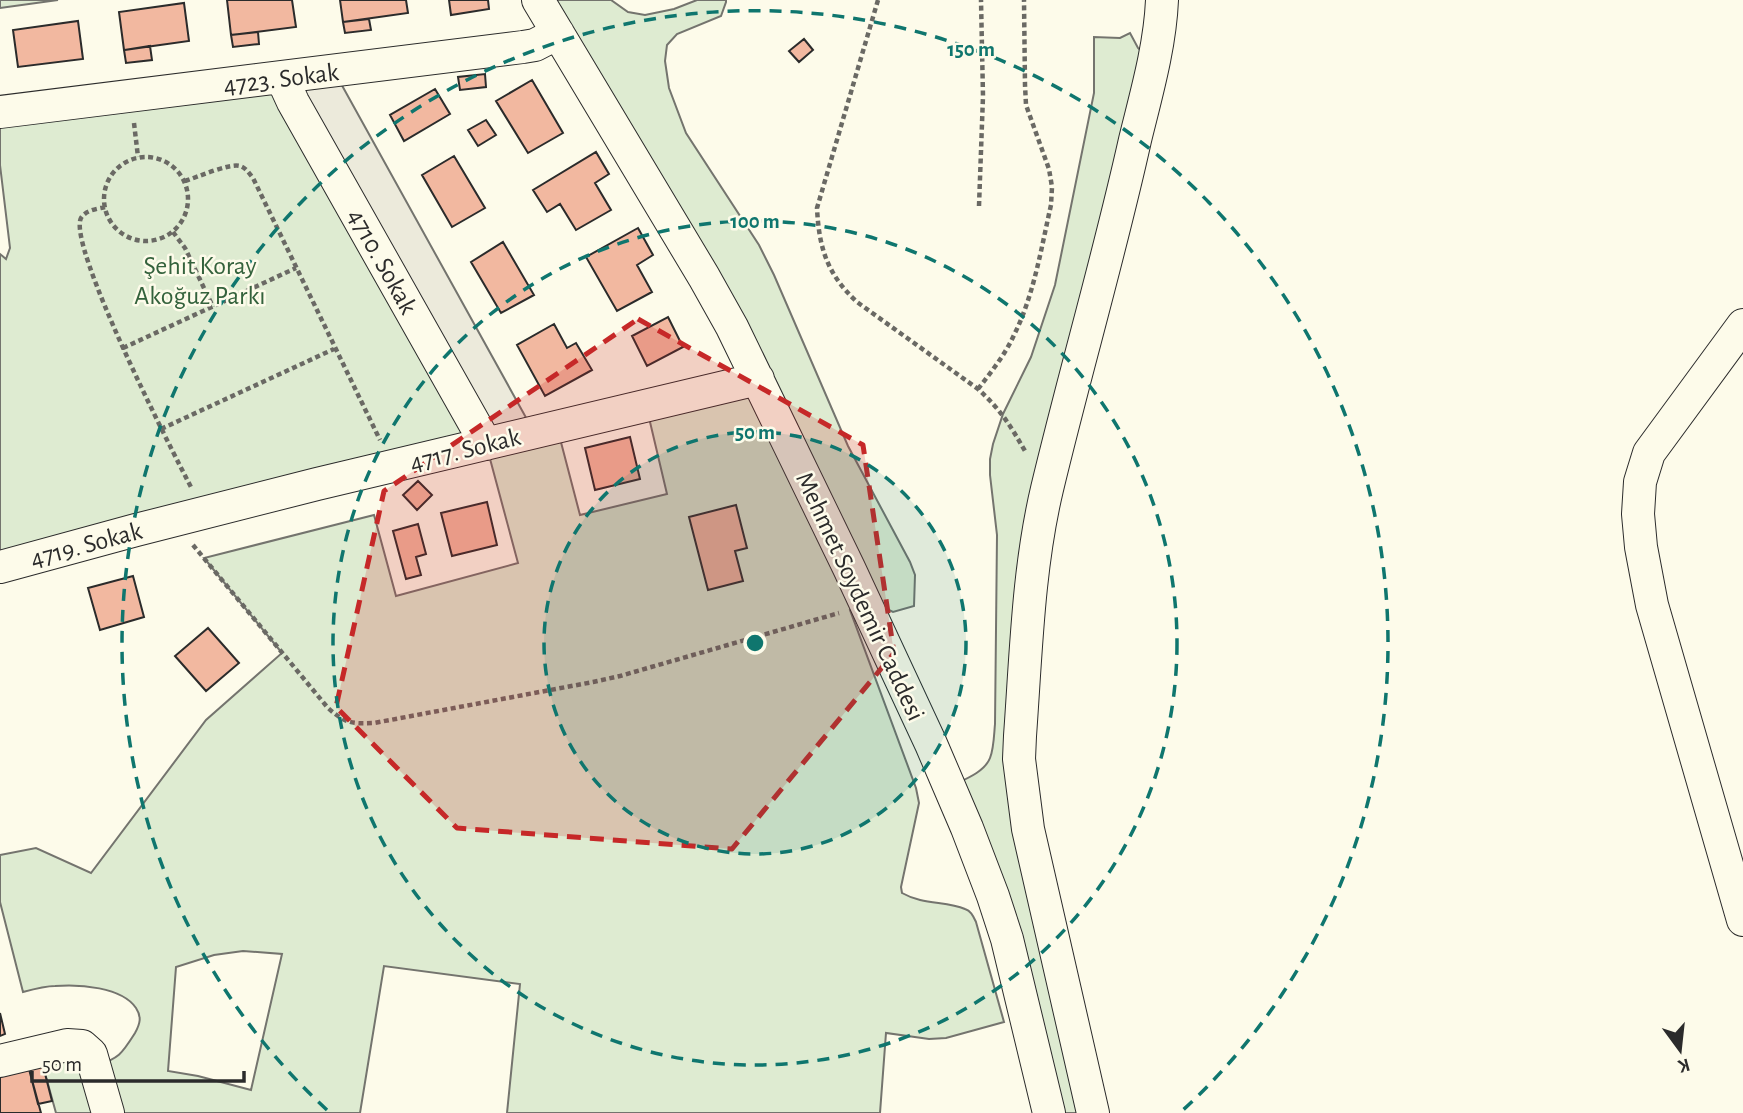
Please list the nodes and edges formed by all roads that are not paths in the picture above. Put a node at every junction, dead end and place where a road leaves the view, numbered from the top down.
1 (538, 0) edge
2 (1162, 0) edge
3 (558, 33) junction
4 (282, 78) junction
5 (0, 112) edge
6 (1743, 325) edge
7 (758, 379) junction
8 (485, 444) junction
9 (173, 521) joint
10 (0, 567) edge
11 (1743, 920) edge
12 (0, 1061) edge
13 (108, 1113) edge
14 (1049, 1113) edge
15 (1093, 1113) edge

1 - 3 street, Mehmet Soydemir Caddesi
2 - 15 street
3 - 4 street, 4723. Sokak
3 - 7 street, Mehmet Soydemir Caddesi
4 - 5 street, 4723. Sokak
4 - 8 street, 4710. Sokak
6 - 11 street
7 - 8 street, 4717. Sokak
7 - 14 street, Mehmet Soydemir Caddesi
8 - 9 street, 4717. Sokak
9 - 10 street, 4719. Sokak
12 - 13 street

